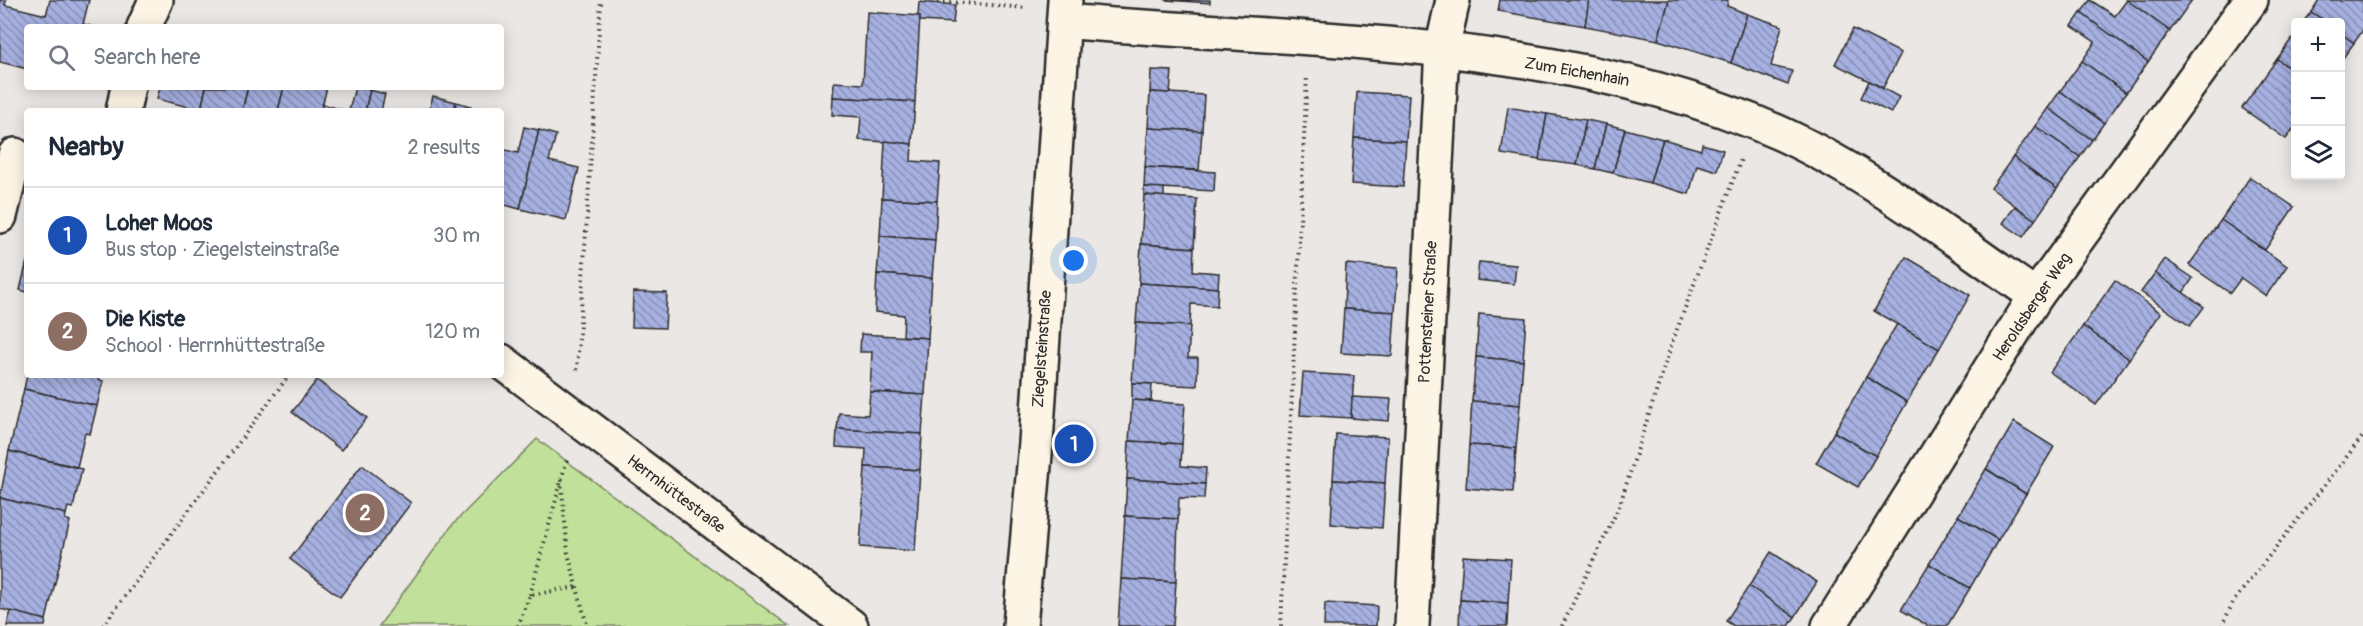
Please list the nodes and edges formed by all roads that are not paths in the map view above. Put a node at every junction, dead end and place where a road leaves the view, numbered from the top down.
1 (156, 0) edge
2 (1453, 0) edge
3 (2251, 0) edge
4 (1064, 10) edge
5 (145, 24) edge
6 (1442, 49) junction
7 (127, 90) edge
8 (124, 108) edge
9 (14, 155) edge
10 (0, 216) edge
11 (2036, 296) junction
12 (504, 363) edge
13 (851, 626) edge
14 (1020, 626) edge
15 (1412, 626) edge
16 (1829, 626) edge

1 - 5 street
2 - 6 street, Pottensteiner Straße
3 - 11 street, Heroldsberger Weg
4 - 6 street, Zum Eichenhain
4 - 14 street, Ziegelsteinstraße
6 - 11 street, Zum Eichenhain
6 - 15 street, Pottensteiner Straße
7 - 8 street
9 - 10 street
11 - 16 street, Heroldsberger Weg
12 - 13 street, Herrnhüttestraße

